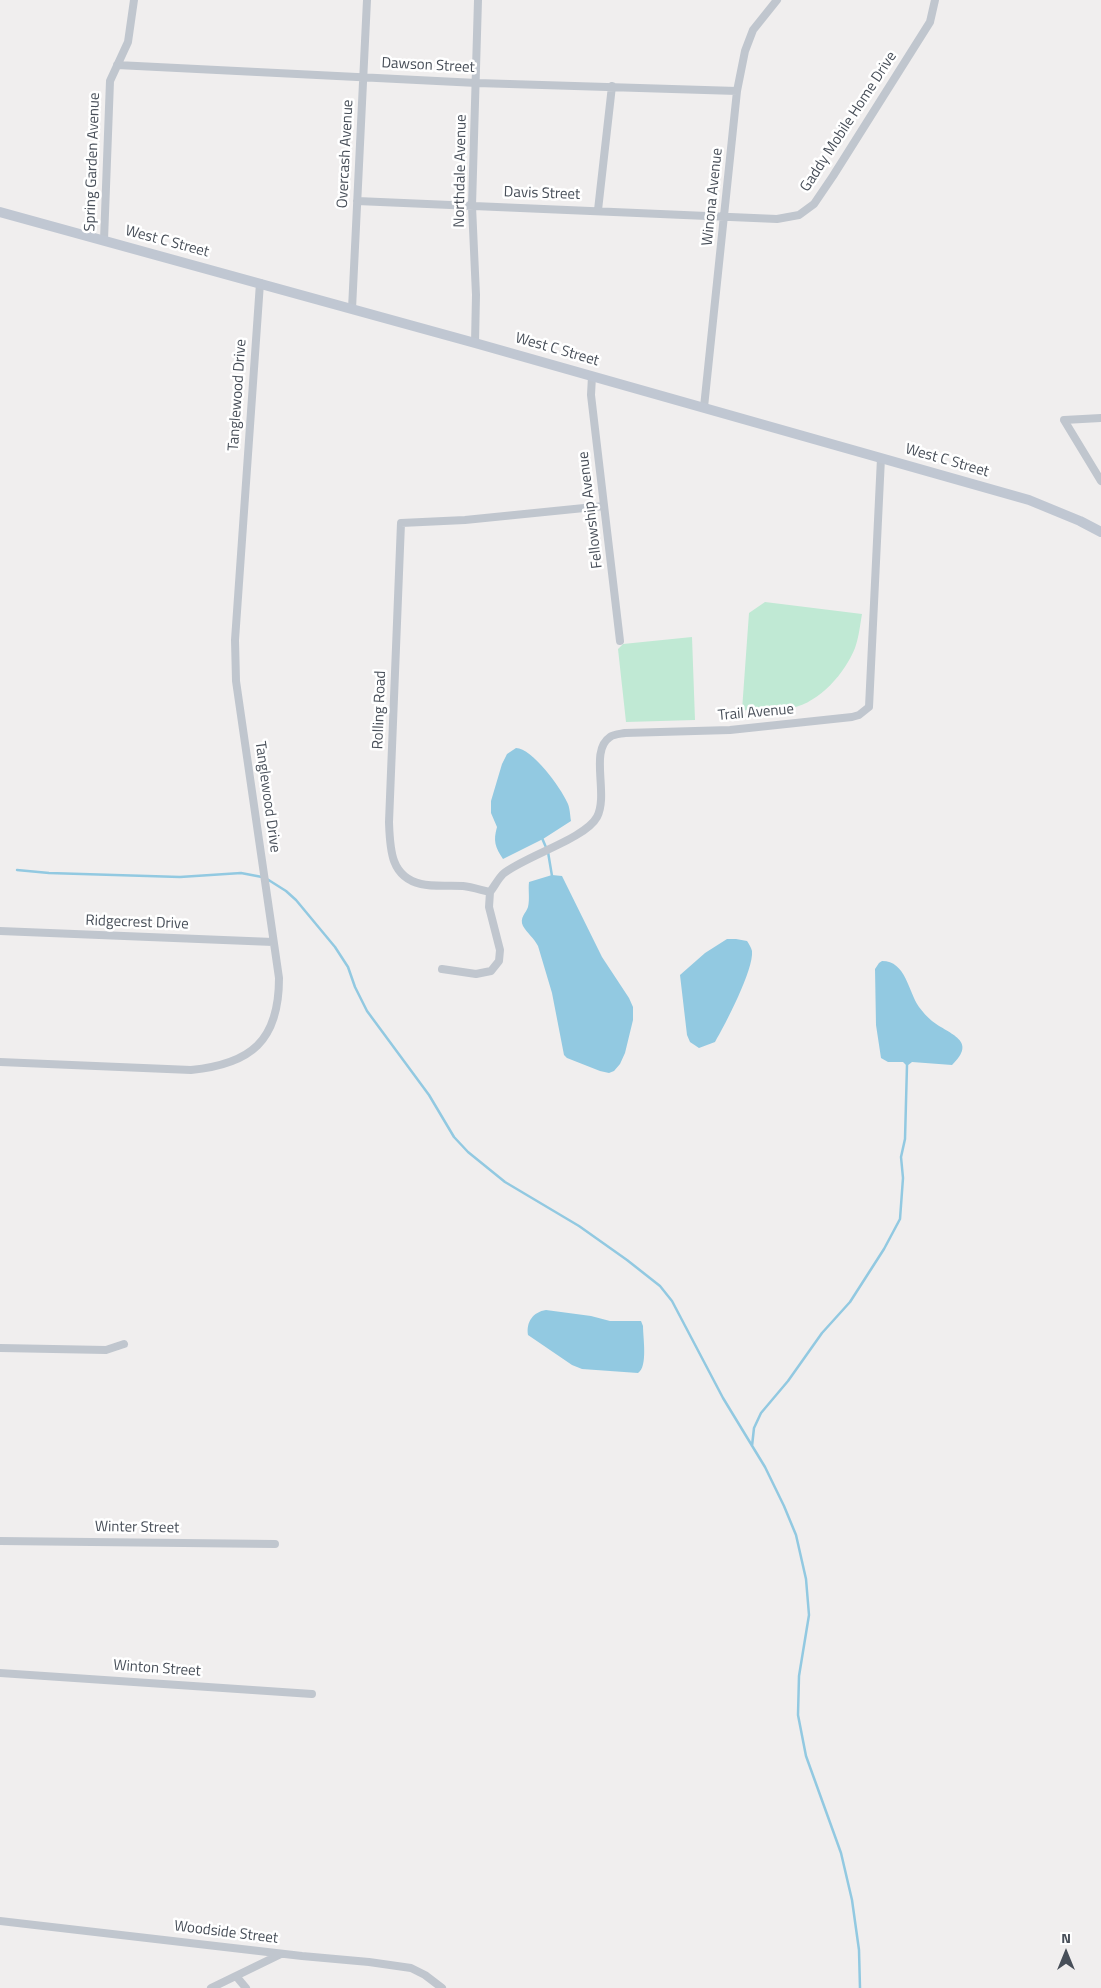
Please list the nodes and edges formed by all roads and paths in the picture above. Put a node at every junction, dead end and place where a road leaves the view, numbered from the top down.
1 (134, 0) edge
2 (367, 0) edge
3 (478, 0) edge
4 (777, 0) edge
5 (935, 0) edge
6 (117, 65) junction
7 (363, 77) junction
8 (476, 82) junction
9 (612, 86) junction
10 (738, 91) junction
11 (357, 201) junction
12 (472, 206) junction
13 (598, 210) junction
14 (0, 212) edge
15 (725, 215) junction
16 (104, 240) junction
17 (260, 283) junction
18 (352, 308) junction
19 (475, 343) junction
20 (592, 376) junction
21 (704, 407) junction
22 (1101, 418) edge
23 (881, 458) junction
24 (1101, 481) edge
25 (604, 506) junction
26 (1101, 532) edge
27 (620, 641) dead end
28 (490, 892) junction
29 (0, 931) edge
30 (273, 942) junction
31 (442, 969) dead end
32 (0, 1062) edge
33 (124, 1344) dead end
34 (0, 1348) edge
35 (0, 1541) edge
36 (274, 1544) dead end
37 (0, 1673) edge
38 (312, 1694) dead end
39 (0, 1921) edge
40 (282, 1953) junction
41 (236, 1976) junction
42 (211, 1988) edge
43 (246, 1988) edge
44 (442, 1988) edge

1 - 6 street, Spring Garden Avenue
2 - 7 street, Overcash Avenue
3 - 8 street, Northdale Avenue
4 - 10 street, Winona Avenue
5 - 15 street, Gaddy Mobile Home Drive
6 - 7 street, Dawson Street
6 - 16 street, Spring Garden Avenue
7 - 8 street, Dawson Street
7 - 11 street, Overcash Avenue
8 - 9 street, Dawson Street
8 - 12 street, Northdale Avenue
9 - 10 street, Dawson Street
9 - 13 street
10 - 15 street, Winona Avenue
11 - 12 street, Davis Street
11 - 18 street, Overcash Avenue
12 - 13 street, Davis Street
12 - 19 street, Northdale Avenue
13 - 15 street, Davis Street
14 - 16 main road, West C Street
15 - 21 street, Winona Avenue
16 - 17 main road, West C Street
17 - 18 main road, West C Street
17 - 30 street, Tanglewood Drive
18 - 19 main road, West C Street
19 - 20 main road, West C Street
20 - 21 main road, West C Street
20 - 25 street, Fellowship Avenue
21 - 23 main road, West C Street
22 - 24 street
23 - 26 main road, West C Street
23 - 28 street, Trail Avenue
25 - 27 street, Fellowship Avenue
25 - 28 street, Rolling Road
28 - 31 street
29 - 30 street, Ridgecrest Drive
30 - 32 street, Tanglewood Drive
33 - 34 street
35 - 36 street, Winter Street
37 - 38 street, Winton Street
39 - 40 street, Woodside Street
40 - 41 street
40 - 44 street, Woodside Street
41 - 42 street
41 - 43 street

